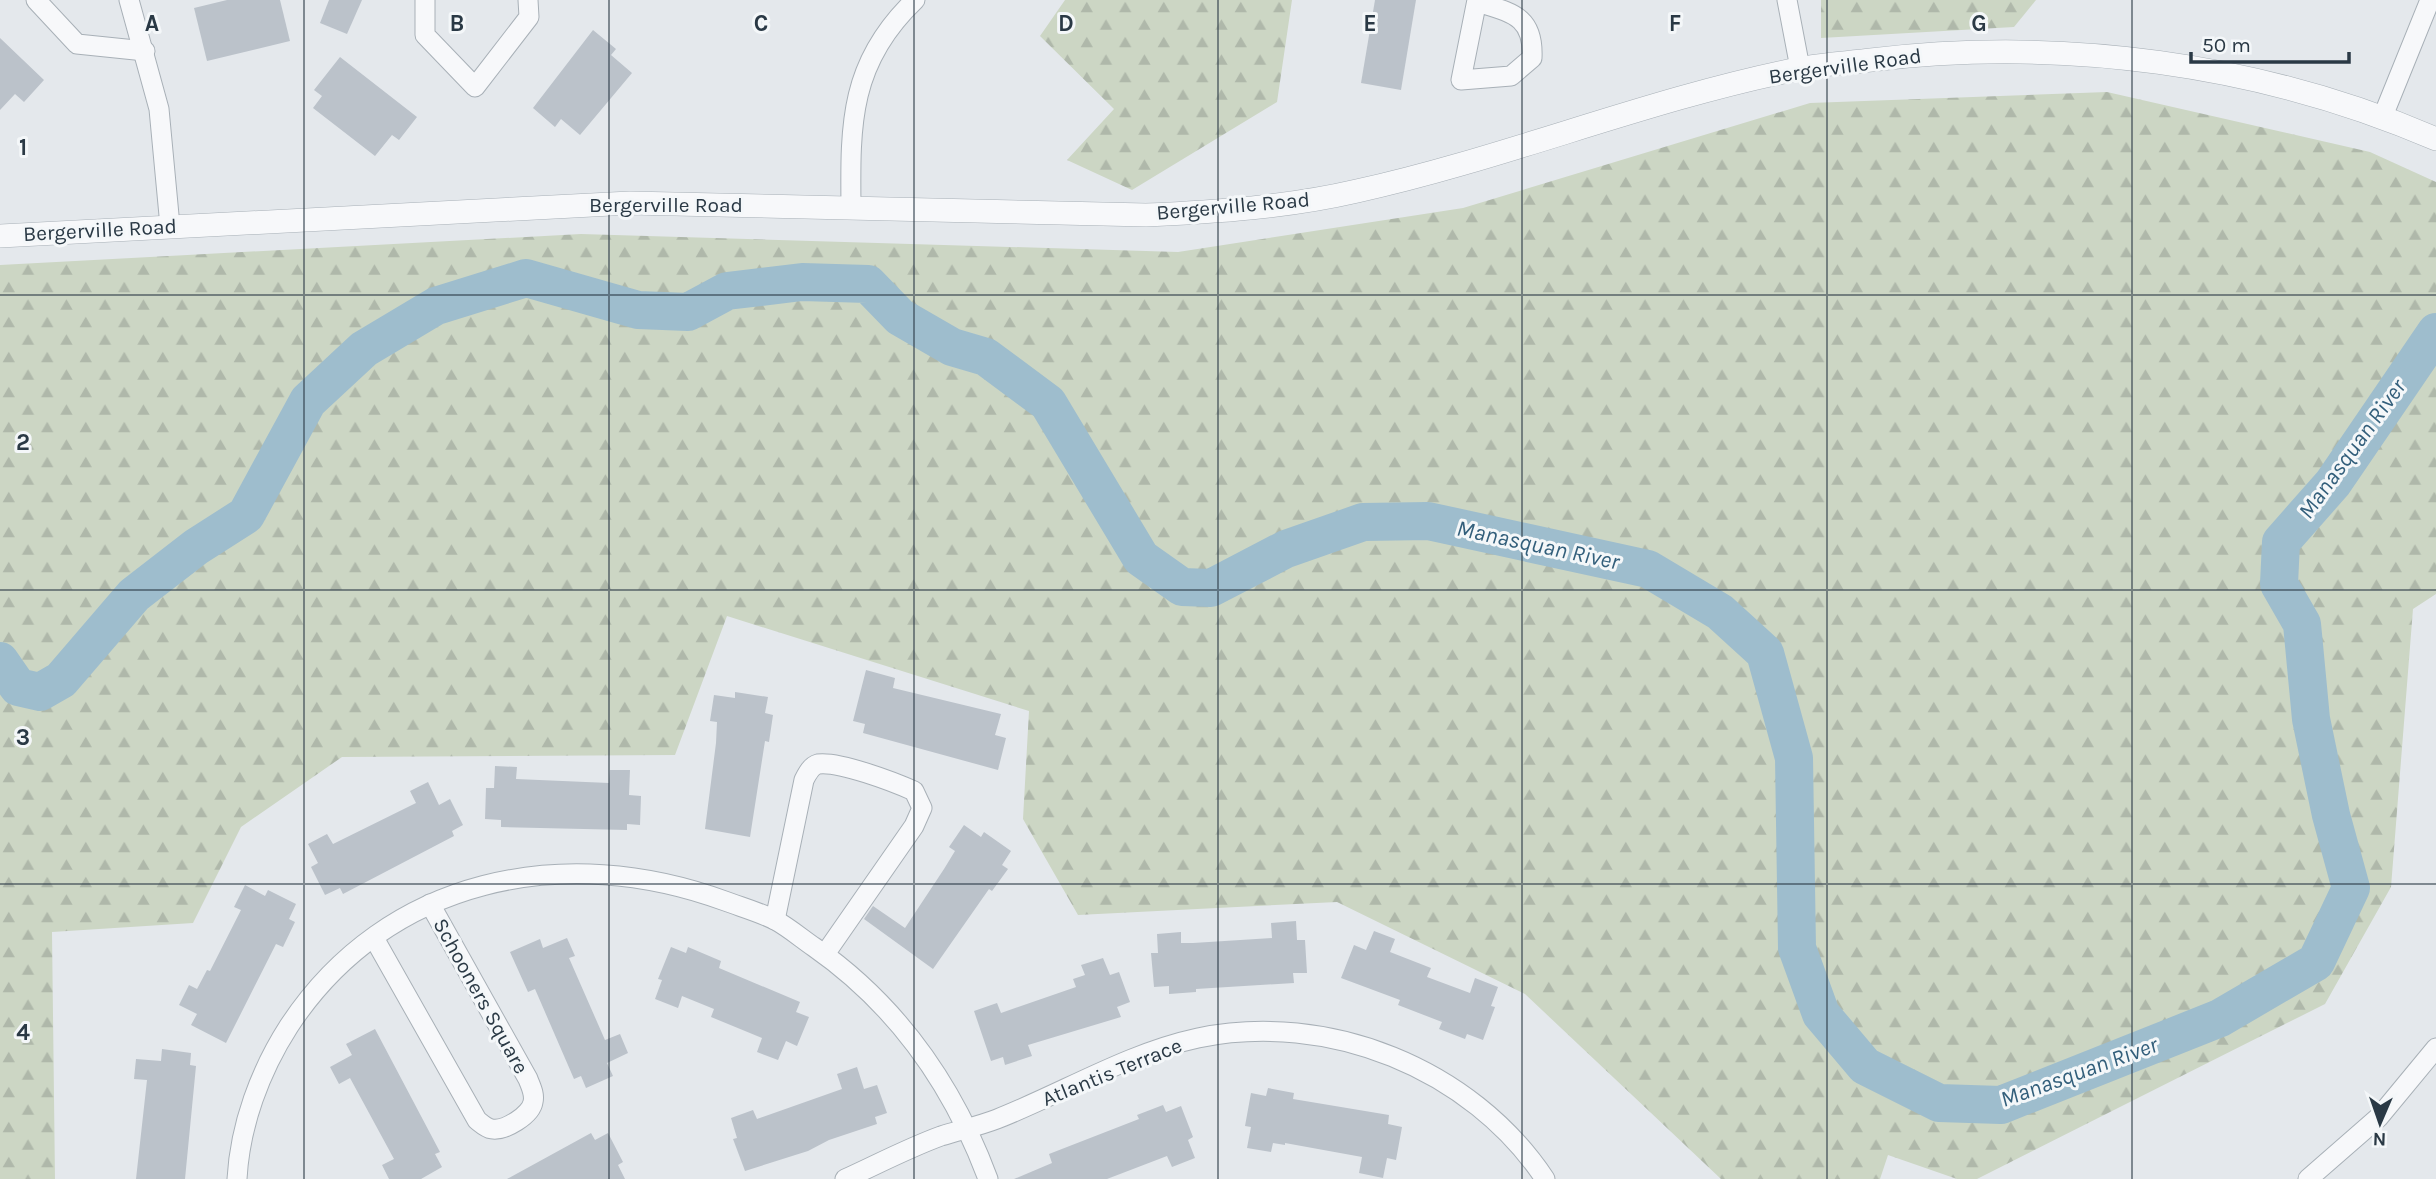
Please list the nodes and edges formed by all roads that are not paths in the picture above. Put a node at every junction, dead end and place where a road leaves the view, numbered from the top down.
1 (36, 0) edge
2 (129, 0) edge
3 (425, 0) edge
4 (528, 0) edge
5 (915, 0) edge
6 (1787, 0) edge
7 (2430, 0) edge
8 (1477, 1) edge
9 (145, 51) junction
10 (1800, 68) junction
11 (2383, 116) junction
12 (2436, 139) edge
13 (851, 206) junction
14 (170, 226) junction
15 (0, 236) edge
16 (430, 904) junction
17 (775, 920) junction
18 (374, 938) junction
19 (825, 954) junction
20 (2436, 1048) edge
21 (969, 1128) junction
22 (2314, 1177) edge
23 (237, 1179) edge
24 (845, 1179) edge
25 (988, 1179) edge
26 (1545, 1179) edge

1 - 9 street
2 - 9 street
3 - 4 street
5 - 13 street
6 - 10 street
7 - 11 street
8 - 8 street
9 - 14 street
10 - 11 street, Bergerville Road
10 - 13 street, Bergerville Road
11 - 12 street, Bergerville Road
13 - 14 street, Bergerville Road
14 - 15 street, Bergerville Road
16 - 17 street
16 - 18 street
16 - 18 street, Schooners Square
17 - 19 street
17 - 19 street
18 - 23 street
19 - 21 street
20 - 22 street
21 - 24 street, Atlantis Terrace
21 - 25 street
21 - 26 street, Atlantis Terrace

